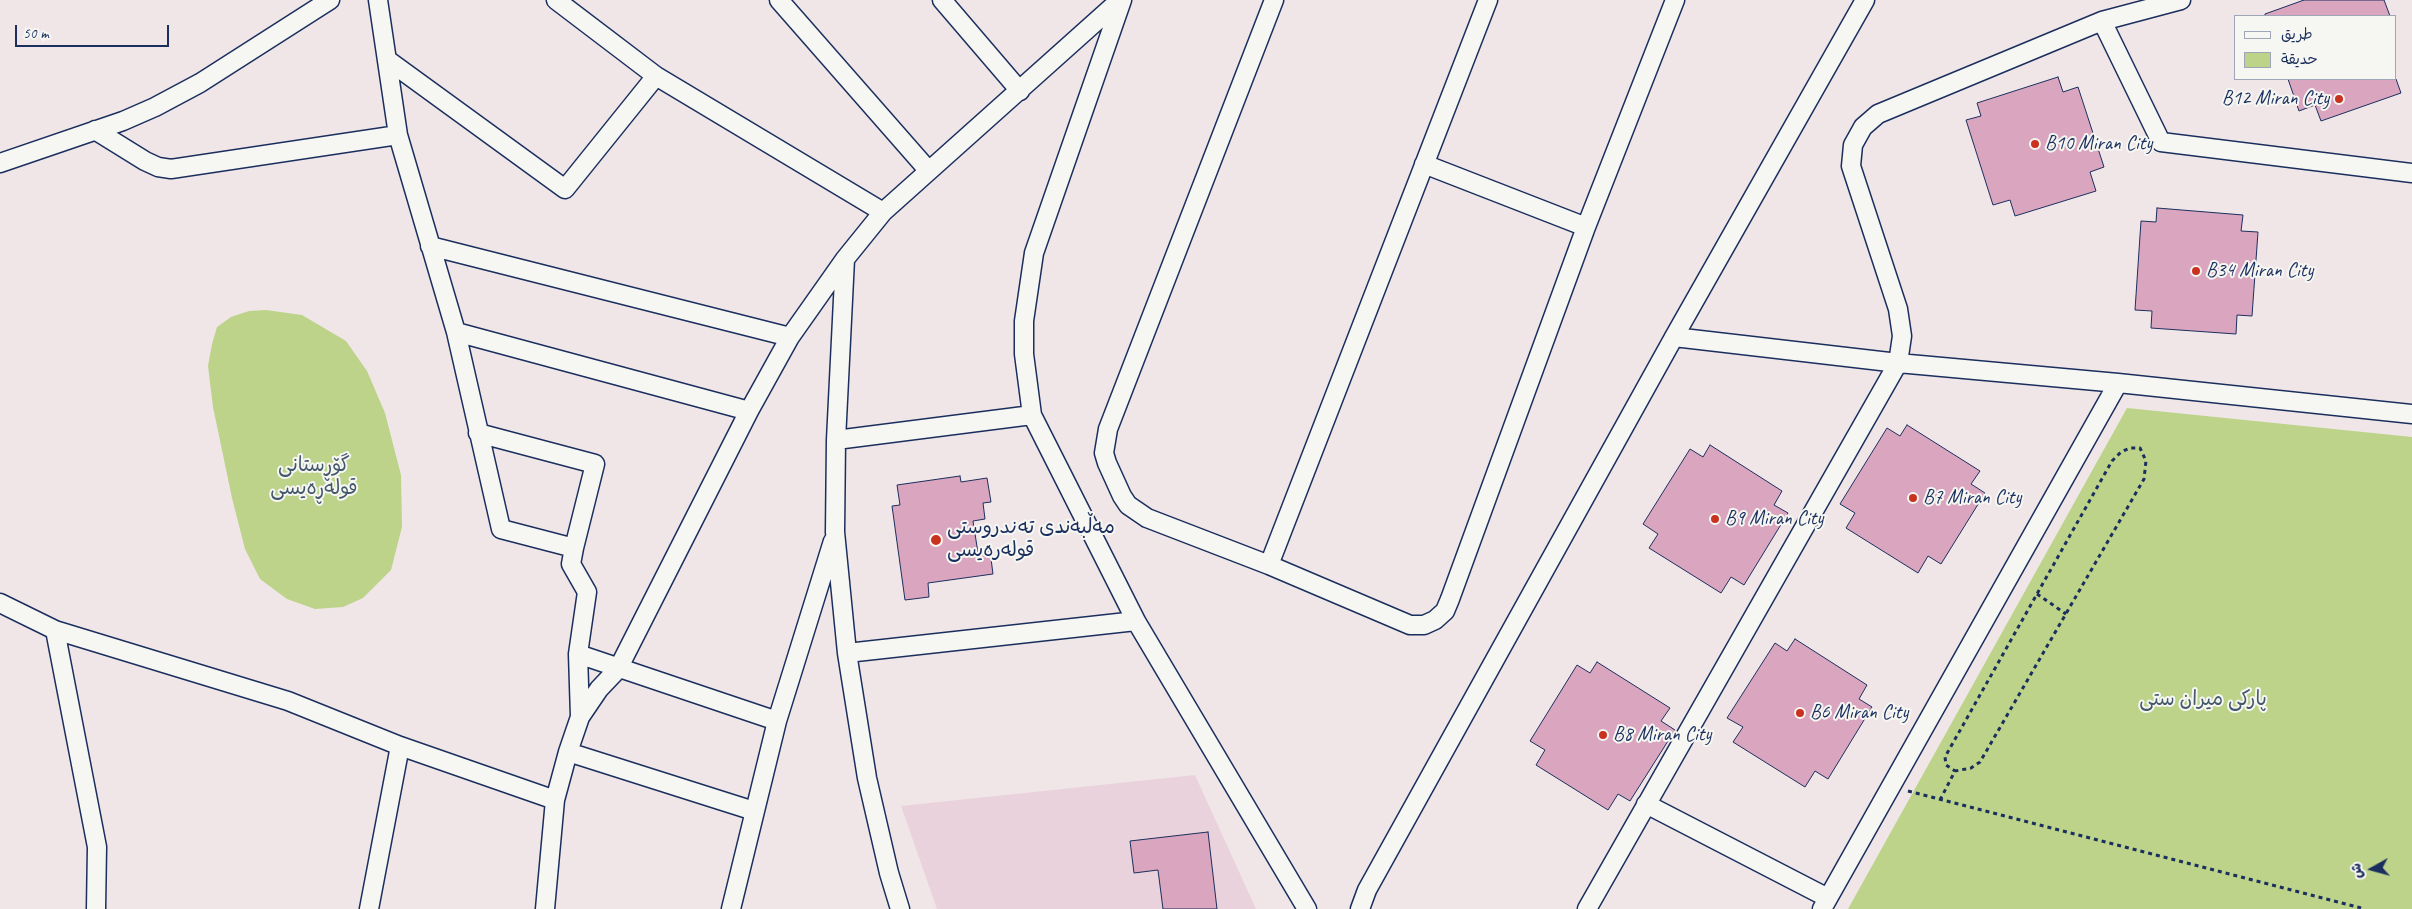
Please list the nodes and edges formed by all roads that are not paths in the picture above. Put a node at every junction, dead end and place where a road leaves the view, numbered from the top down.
1 (330, 0) edge
2 (378, 0) edge
3 (779, 0) edge
4 (942, 0) edge
5 (1121, 0) edge
6 (1274, 0) edge
7 (1488, 0) edge
8 (1675, 0) edge
9 (1865, 0) edge
10 (2181, 0) edge
11 (565, 2) edge
12 (2102, 21) junction
13 (389, 61) junction
14 (656, 76) junction
15 (1020, 90) junction
16 (95, 130) junction
17 (398, 135) junction
18 (0, 163) edge
19 (1424, 164) junction
20 (928, 170) junction
21 (2412, 173) edge
22 (883, 212) junction
23 (1586, 227) junction
24 (430, 246) junction
25 (845, 258) junction
26 (456, 332) junction
27 (1674, 336) junction
28 (790, 337) junction
29 (1898, 363) junction
30 (2118, 383) junction
31 (749, 412) junction
32 (2412, 414) edge
33 (1032, 415) junction
34 (478, 433) junction
35 (836, 440) junction
36 (836, 532) junction
37 (574, 548) junction
38 (1270, 565) junction
39 (0, 604) edge
40 (1136, 621) junction
41 (56, 630) junction
42 (847, 653) junction
43 (578, 654) junction
44 (618, 669) junction
45 (580, 717) junction
46 (777, 721) junction
47 (400, 746) junction
48 (568, 752) junction
49 (555, 800) junction
50 (1646, 804) junction
51 (754, 811) junction
52 (1825, 904) edge
53 (96, 909) edge
54 (368, 909) edge
55 (545, 909) edge
56 (731, 909) edge
57 (900, 909) edge
58 (1307, 909) edge
59 (1360, 909) edge
60 (1587, 909) edge

1 - 16 street
2 - 13 street
3 - 20 street
4 - 15 street
5 - 15 street
5 - 33 street
6 - 38 street
7 - 19 street
8 - 23 street
9 - 27 street
10 - 12 street
11 - 14 street
12 - 21 street
12 - 29 street
13 - 14 street
13 - 17 street
14 - 22 street
15 - 20 street
16 - 17 street
16 - 18 street
17 - 24 street
19 - 23 street
19 - 38 street
20 - 22 street
22 - 25 street
23 - 38 street
24 - 26 street
24 - 28 street
25 - 28 street
25 - 35 street
26 - 31 street
26 - 34 street
27 - 29 street
27 - 59 street
28 - 31 street
29 - 30 street
29 - 50 street
30 - 32 street
30 - 52 street
31 - 44 street
33 - 35 street
33 - 40 street
34 - 37 street
34 - 37 street
35 - 36 street
36 - 42 street
36 - 46 street
37 - 43 street
39 - 41 street
40 - 42 street
40 - 58 street
41 - 47 street
41 - 53 street
42 - 57 street
43 - 44 street
43 - 45 street
44 - 45 street
44 - 46 street
45 - 48 street
46 - 51 street
47 - 49 street
47 - 54 street
48 - 49 street
48 - 51 street
49 - 55 street
50 - 52 street
50 - 60 street
51 - 56 street

